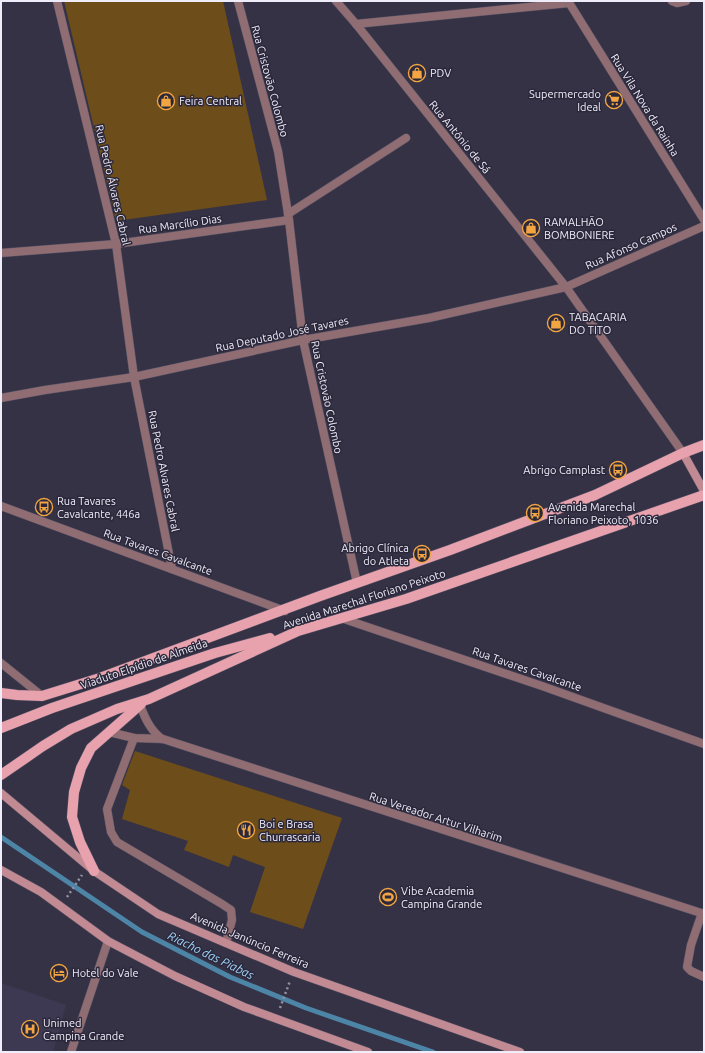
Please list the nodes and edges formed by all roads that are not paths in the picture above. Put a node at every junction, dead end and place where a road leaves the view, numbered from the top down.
1 (56, 1) edge
2 (238, 1) edge
3 (336, 1) edge
4 (672, 1) edge
5 (686, 1) edge
6 (569, 2) edge
7 (356, 24) junction
8 (406, 138) dead end
9 (288, 217) junction
10 (704, 220) edge
11 (704, 226) edge
12 (116, 244) junction
13 (1, 253) edge
14 (566, 287) junction
15 (303, 340) junction
16 (134, 377) junction
17 (1, 398) edge
18 (704, 445) edge
19 (683, 452) junction
20 (704, 491) edge
21 (704, 495) edge
22 (1, 506) edge
23 (172, 569) junction
24 (357, 583) junction
25 (285, 610) junction
26 (341, 618) junction
27 (298, 631) junction
28 (1, 663) edge
29 (1, 694) edge
30 (42, 696) junction
31 (143, 702) junction
32 (1, 728) edge
33 (109, 732) junction
34 (134, 738) junction
35 (163, 739) junction
36 (704, 744) edge
37 (1, 775) edge
38 (1, 793) edge
39 (1, 870) edge
40 (94, 871) junction
41 (703, 914) edge
42 (108, 941) junction
43 (226, 943) junction
44 (704, 976) edge
45 (71, 1052) edge
46 (368, 1052) edge
47 (520, 1052) edge

1 - 12 street, Rua Pedro Álvares Cabral
2 - 9 street, Rua Cristovão Colombo
3 - 7 street, Rua Antônio de Sá
4 - 5 street
6 - 7 street
6 - 10 street, Rua Vila Nova da Rainha
7 - 14 street, Rua Antônio de Sá
8 - 9 street
9 - 12 street, Rua Marcílio Dias
9 - 15 street, Rua Cristovão Colombo
11 - 14 street, Rua Afonso Campos
12 - 13 street, Rua Marcílio Dias
12 - 16 street, Rua Pedro Álvares Cabral
14 - 15 street, Rua Deputado José Tavares
14 - 19 street, Rua Antônio de Sá
15 - 16 street, Rua Deputado José Tavares
15 - 24 street, Rua Cristovão Colombo
16 - 17 street, Rua Deputado José Tavares
16 - 23 street, Rua Pedro Alvares Cabral
18 - 19 main road, Avenida Marechal Floriano Peixoto
19 - 20 main road
19 - 24 main road, Avenida Marechal Floriano Peixoto
21 - 26 main road, Avenida Marechal Floriano Peixoto
22 - 23 street, Rua Tavares Cavalcante
23 - 25 street, Rua Tavares Cavalcante
24 - 25 main road, Avenida Marechal Floriano Peixoto
25 - 30 main road, Avenida Marechal Floriano Peixoto
26 - 27 main road, Avenida Marechal Floriano Peixoto
26 - 36 street, Rua Tavares Cavalcante
27 - 31 main road, Avenida Marechal Floriano Peixoto
27 - 32 main road, Viaduto Elpídio de Almeida
28 - 30 street
29 - 30 main road, Avenida Marechal Floriano Peixoto
31 - 33 main road
31 - 35 street, Rua Vereador Artur Vilharim
31 - 37 main road, Avenida Marechal Floriano Peixoto
33 - 34 street, Rua Vereador Artur Vilharim
33 - 40 main road
34 - 35 street, Rua Vereador Artur Vilharim
34 - 43 street
35 - 41 street, Rua Vereador Artur Vilharim
38 - 40 main road, Avenida Janúncio Ferreira
39 - 42 main road
40 - 43 main road, Avenida Janúncio Ferreira
41 - 44 street
42 - 45 street
42 - 46 main road
43 - 47 main road, Avenida Janúncio Ferreira

